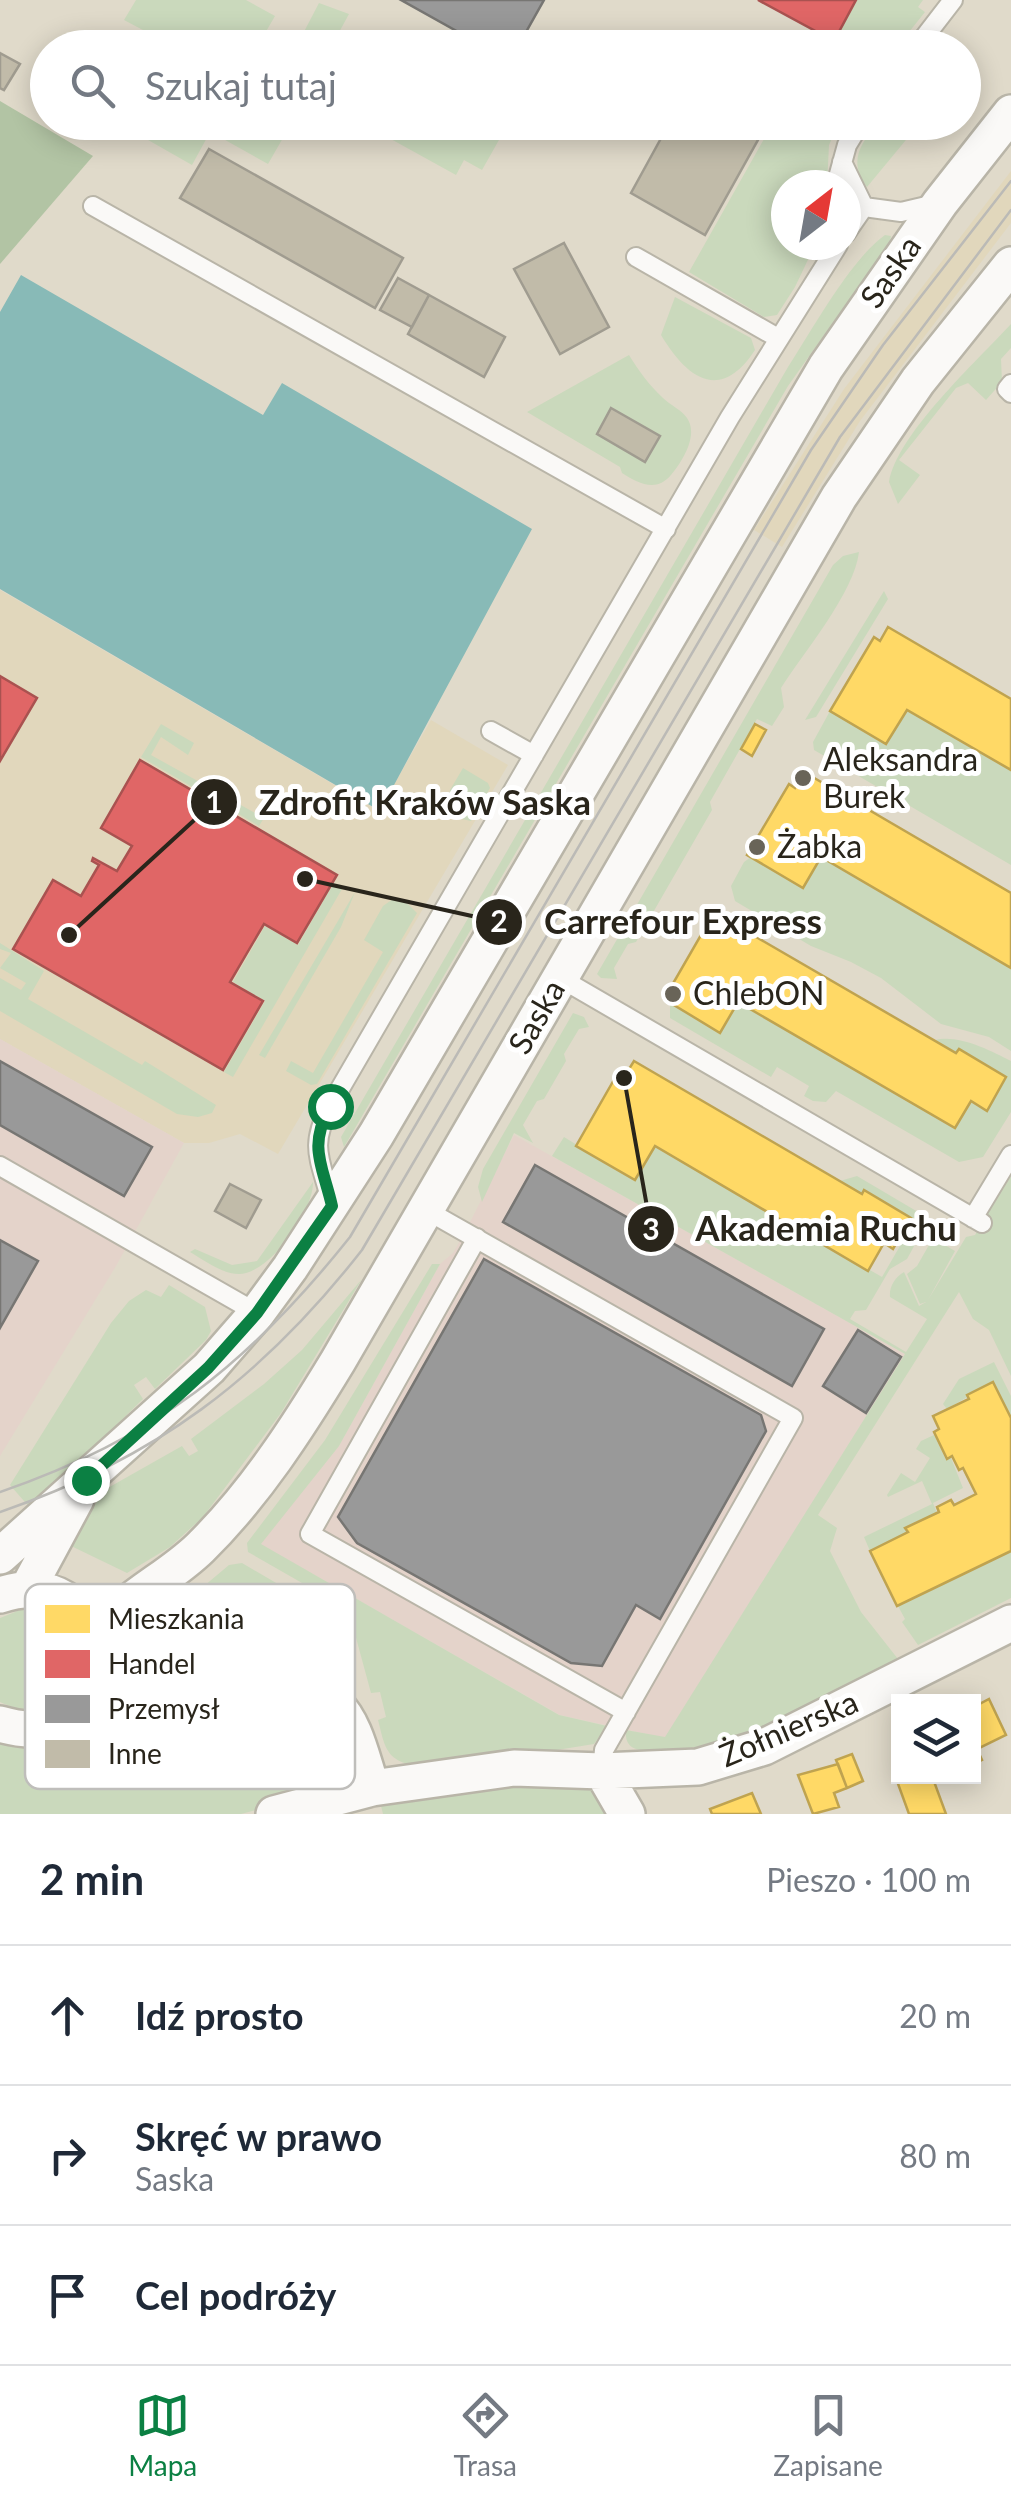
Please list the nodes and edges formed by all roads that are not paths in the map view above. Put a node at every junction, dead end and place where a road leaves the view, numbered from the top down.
1 (953, 0) edge
2 (930, 30) edge
3 (1011, 112) edge
4 (850, 140) edge
5 (842, 162) junction
6 (840, 170) edge
7 (940, 203) junction
8 (93, 206) dead end
9 (864, 207) junction
10 (861, 211) edge
11 (636, 257) dead end
12 (821, 260) edge
13 (828, 260) edge
14 (1011, 265) edge
15 (817, 275) junction
16 (778, 338) junction
17 (1011, 384) edge
18 (1011, 393) edge
19 (666, 529) junction
20 (491, 731) dead end
21 (534, 755) junction
22 (560, 978) junction
23 (1011, 1155) edge
24 (0, 1166) edge
25 (332, 1206) junction
26 (426, 1210) junction
27 (477, 1238) junction
28 (257, 1313) junction
29 (86, 1480) junction
30 (0, 1556) edge
31 (150, 1584) edge
32 (14, 1592) edge
33 (1011, 1624) edge
34 (626, 1712) junction
35 (0, 1724) edge
36 (25, 1728) edge
37 (355, 1740) edge
38 (602, 1771) junction
39 (372, 1788) junction
40 (274, 1814) edge
41 (626, 1814) edge

1 - 2 lane
3 - 7 street, Saska
4 - 5 lane
5 - 6 lane
5 - 9 lane
7 - 9 lane
7 - 25 street, Saska
8 - 19 lane
9 - 10 lane
11 - 16 lane
12 - 15 lane
13 - 15 lane
14 - 22 street, Saska
15 - 16 lane
16 - 19 lane
17 - 18 lane
19 - 21 lane
20 - 21 lane
21 - 25 lane
22 - 23 lane
22 - 26 street, Saska
24 - 28 lane
25 - 28 street, Saska
26 - 27 lane
26 - 31 street, Saska
27 - 34 lane
27 - 34 lane
28 - 29 street, Saska
29 - 30 street, Saska
29 - 32 street, Saska
33 - 38 street, Żołnierska
34 - 38 lane
35 - 36 street
37 - 39 street
38 - 39 street, Żołnierska
38 - 41 street
39 - 40 street, Żołnierska

